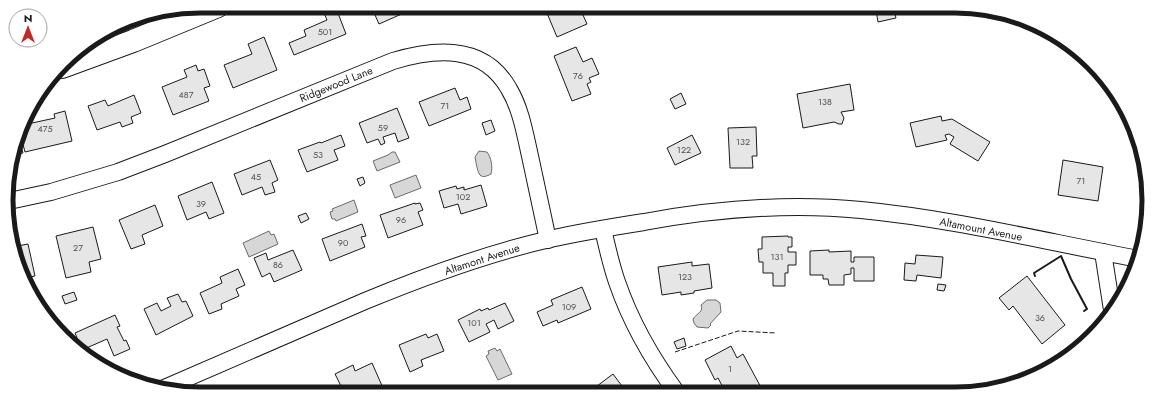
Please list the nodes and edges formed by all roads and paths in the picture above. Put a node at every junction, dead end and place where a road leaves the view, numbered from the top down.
1 (201, 13) edge
2 (73, 63) edge
3 (13, 200) edge
4 (822, 208) joint
5 (603, 229) junction
6 (548, 240) junction
7 (1104, 252) junction
8 (1133, 258) edge
9 (1111, 303) edge
10 (173, 384) edge
11 (673, 387) edge

1 - 2 main road
3 - 6 street, Ridgewood Lane
4 - 5 street, Altamont Avenue
4 - 7 street, Altamount Avenue
5 - 6 street, Altamont Avenue
5 - 11 street
6 - 10 street, Altamont Avenue
7 - 8 street, Altamount Avenue
7 - 9 street

